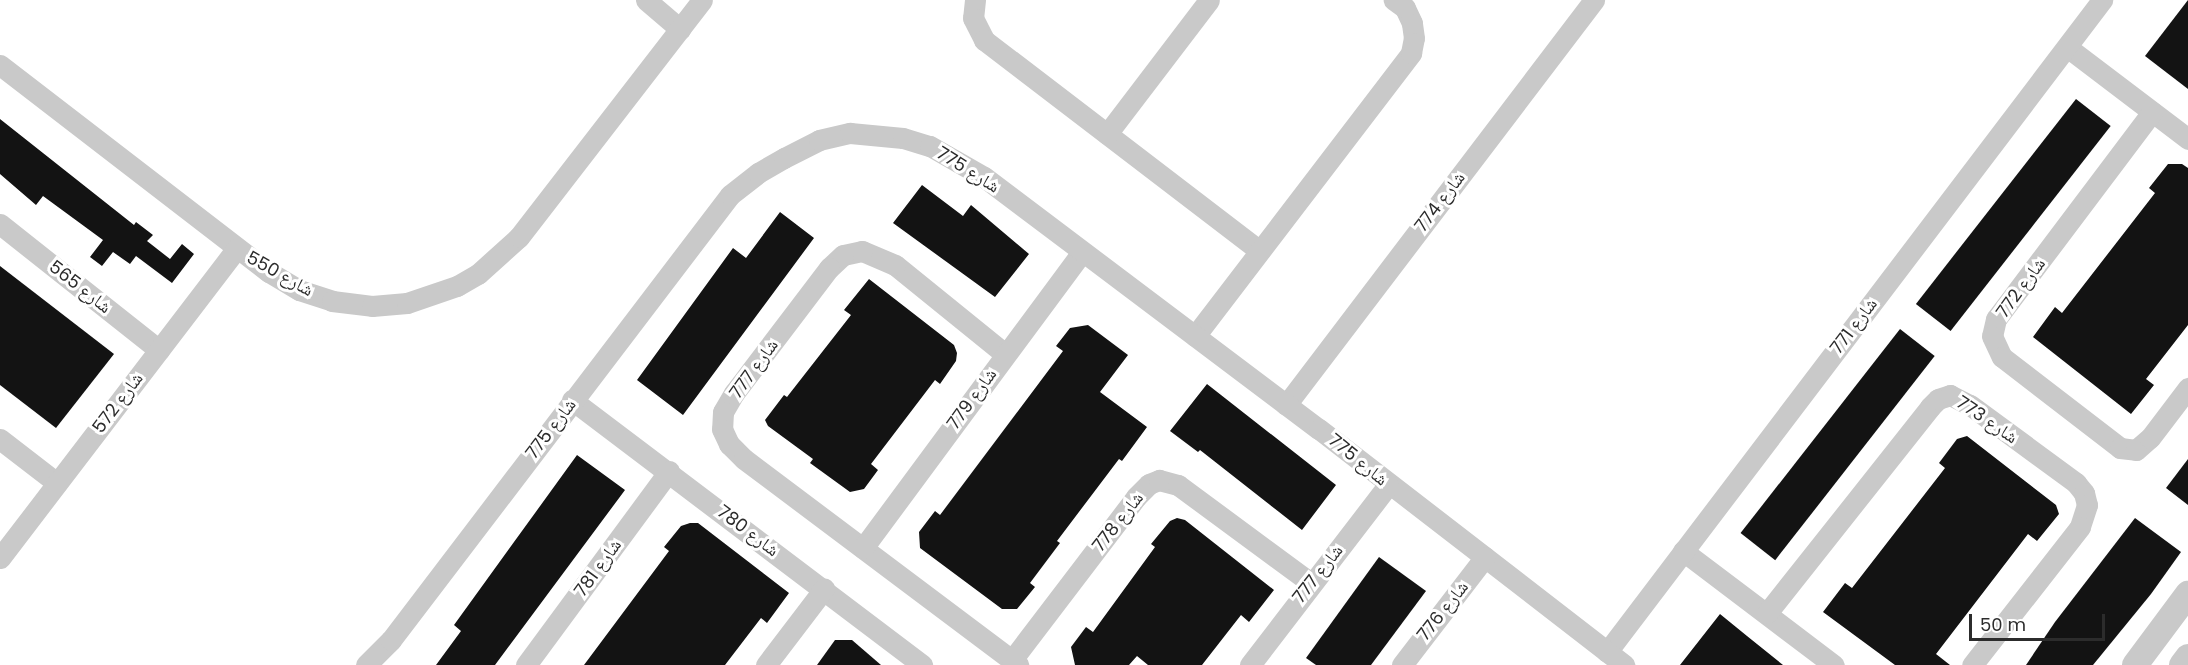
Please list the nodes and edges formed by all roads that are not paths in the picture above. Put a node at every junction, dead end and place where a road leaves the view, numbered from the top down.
1 (646, 0) edge
2 (702, 0) edge
3 (975, 0) edge
4 (1209, 0) edge
5 (1394, 0) edge
6 (1594, 0) edge
7 (2102, 0) edge
8 (680, 29) junction
9 (2067, 47) junction
10 (0, 65) edge
11 (2152, 112) junction
12 (1107, 134) junction
13 (2188, 139) edge
14 (0, 224) edge
15 (236, 249) junction
16 (1260, 251) junction
17 (1082, 252) junction
18 (1195, 336) junction
19 (159, 350) junction
20 (1005, 354) junction
21 (2188, 388) edge
22 (573, 400) junction
23 (1287, 405) junction
24 (0, 439) edge
25 (669, 471) junction
26 (57, 483) junction
27 (1389, 485) junction
28 (863, 548) junction
29 (1683, 551) junction
30 (1485, 557) junction
31 (0, 558) edge
32 (1311, 583) junction
33 (824, 589) junction
34 (2188, 594) edge
35 (1767, 613) junction
36 (391, 640) junction
37 (1607, 652) junction
38 (2188, 657) edge
39 (1015, 663) edge
40 (366, 665) edge
41 (378, 665) edge
42 (526, 665) edge
43 (766, 665) edge
44 (922, 665) edge
45 (1250, 665) edge
46 (1402, 665) edge
47 (1624, 665) edge
48 (1834, 665) edge
49 (1972, 665) edge
50 (2135, 665) edge
51 (2182, 665) edge

1 - 8 street
2 - 8 street, شارع 550
3 - 12 street
4 - 12 street
5 - 16 street
6 - 23 street, شارع 774
7 - 9 street, شارع 771
8 - 15 street, شارع 550
9 - 11 street
9 - 29 street, شارع 771
10 - 15 street, شارع 550
11 - 13 street
11 - 21 street, شارع 772
12 - 16 street
14 - 19 street, شارع 565
15 - 19 street, شارع 572
16 - 18 street
17 - 18 street, شارع 775
17 - 20 street, شارع 779
17 - 22 street, شارع 775
18 - 23 street, شارع 775
19 - 26 street, شارع 572
20 - 28 street, شارع 779
20 - 28 street, شارع 777
22 - 25 street, شارع 780
22 - 36 street, شارع 775
23 - 27 street, شارع 775
24 - 26 street
25 - 33 street, شارع 780
25 - 42 street, شارع 781
26 - 31 street, شارع 572
27 - 30 street, شارع 775
27 - 32 street, شارع 777
28 - 39 street, شارع 777
29 - 35 street
29 - 37 street, شارع 771
30 - 37 street, شارع 775
30 - 46 street, شارع 776
32 - 39 street, شارع 778
32 - 45 street, شارع 777
33 - 43 street
33 - 44 street, شارع 780
34 - 50 street
35 - 48 street
35 - 49 street, شارع 773
36 - 40 street, شارع 775
36 - 41 street, شارع 775
37 - 47 street, شارع 775
38 - 51 street

